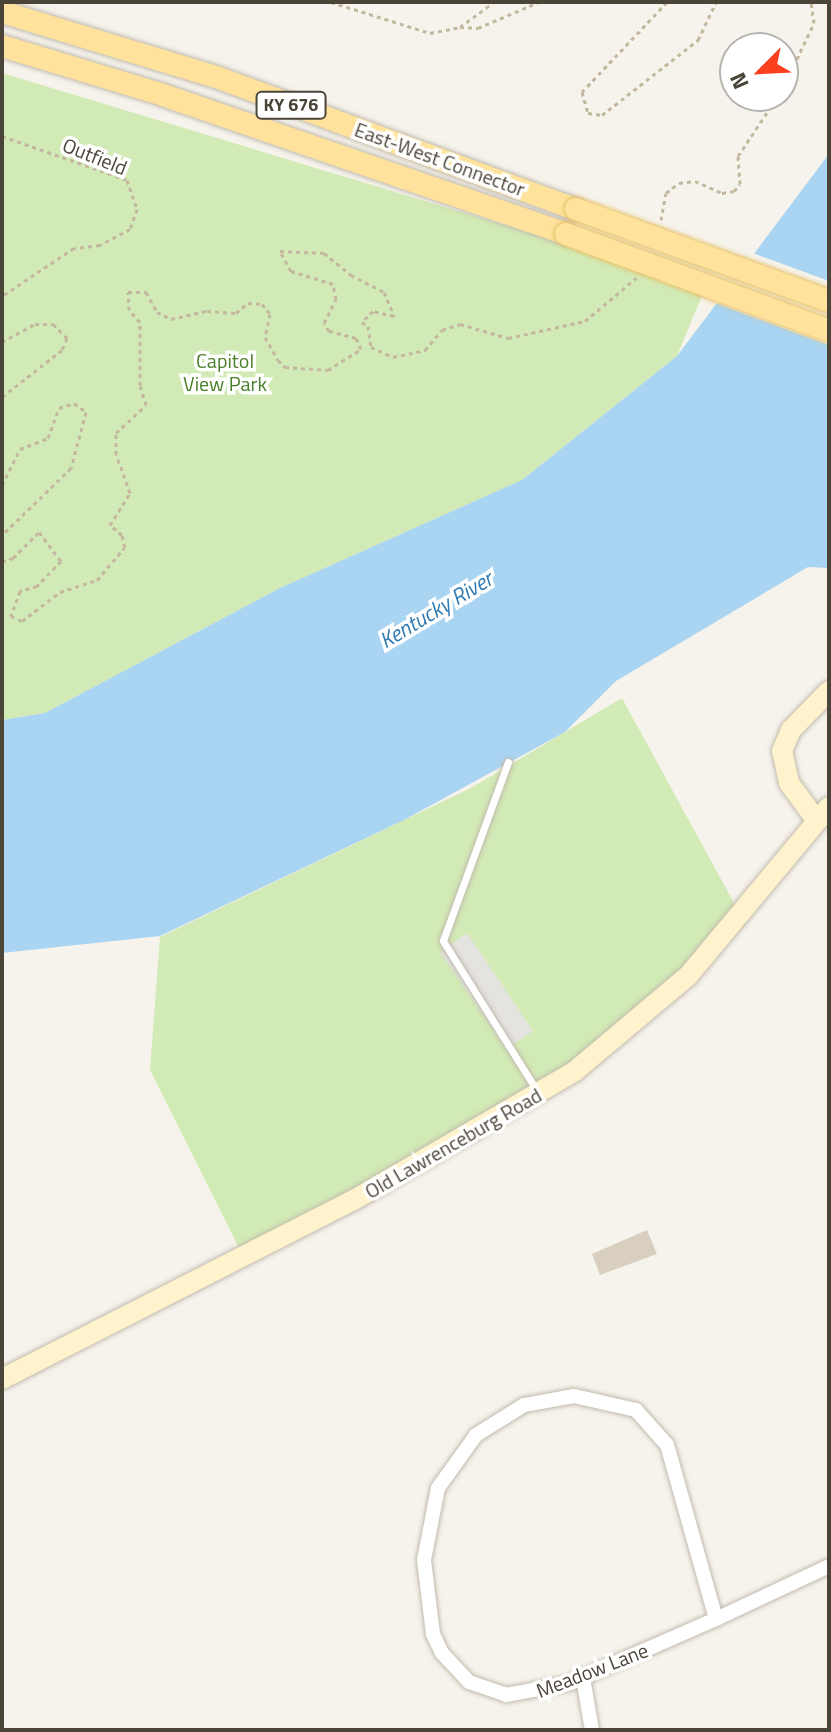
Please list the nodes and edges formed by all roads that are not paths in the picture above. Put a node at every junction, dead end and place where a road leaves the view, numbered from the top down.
1 (2, 12) edge
2 (2, 46) edge
3 (829, 301) edge
4 (829, 331) edge
5 (829, 691) edge
6 (508, 762) dead end
7 (823, 814) edge
8 (539, 1095) junction
9 (2, 1379) edge
10 (829, 1566) edge
11 (716, 1619) junction
12 (583, 1678) junction
13 (592, 1730) edge

1 - 3 main road, East-West Connector / KY 676, bridge
2 - 4 main road, East-West Connector / KY 676, bridge
5 - 7 main road
6 - 8 lane
7 - 8 main road, Old Lawrenceburg Road
8 - 9 main road, Old Lawrenceburg Road
10 - 11 street, Meadow Lane
11 - 12 street, Meadow Lane
11 - 12 street, Meadow Lane
12 - 13 street

